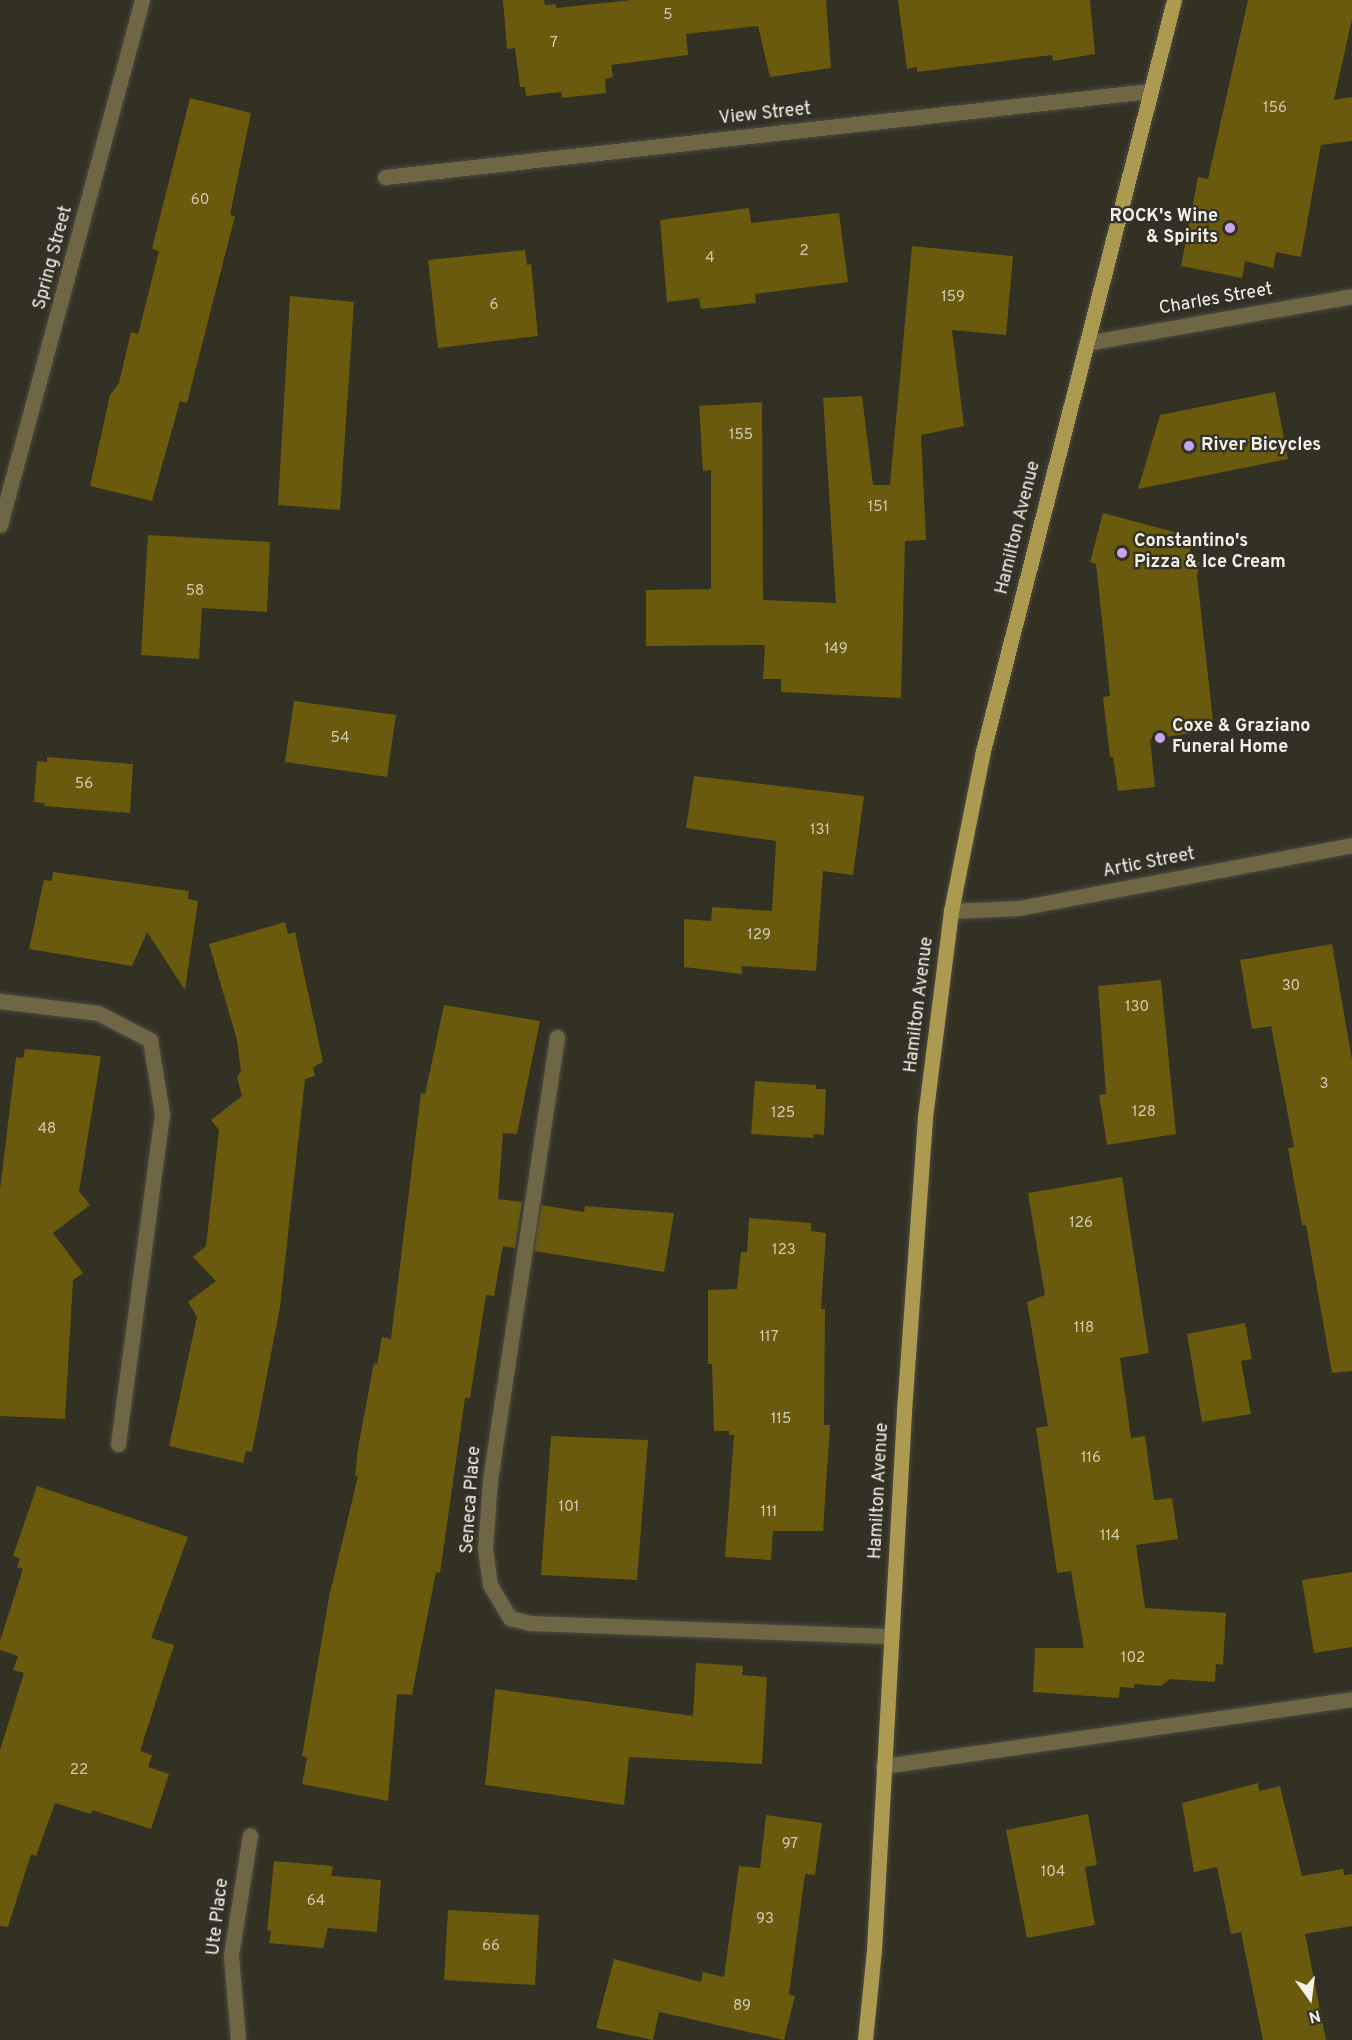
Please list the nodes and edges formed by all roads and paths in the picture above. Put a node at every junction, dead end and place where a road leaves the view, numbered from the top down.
1 (142, 0) edge
2 (1174, 0) edge
3 (1149, 91) junction
4 (385, 177) dead end
5 (1352, 296) edge
6 (1086, 343) junction
7 (0, 525) edge
8 (1352, 845) edge
9 (951, 911) junction
10 (0, 1001) edge
11 (557, 1037) dead end
12 (118, 1444) dead end
13 (892, 1636) junction
14 (1352, 1699) edge
15 (883, 1766) junction
16 (250, 1835) dead end
17 (238, 2040) edge
18 (865, 2040) edge

1 - 7 street, Spring Street
2 - 3 main road, Hamilton Avenue
3 - 4 street, View Street
3 - 6 main road, Hamilton Avenue
5 - 6 street, Charles Street
6 - 9 main road, Hamilton Avenue
8 - 9 street, Artic Street
9 - 13 main road, Hamilton Avenue
10 - 12 street
11 - 13 street, Seneca Place
13 - 15 main road, Hamilton Avenue
14 - 15 street
15 - 18 main road, Hamilton Avenue
16 - 17 street, Ute Place

